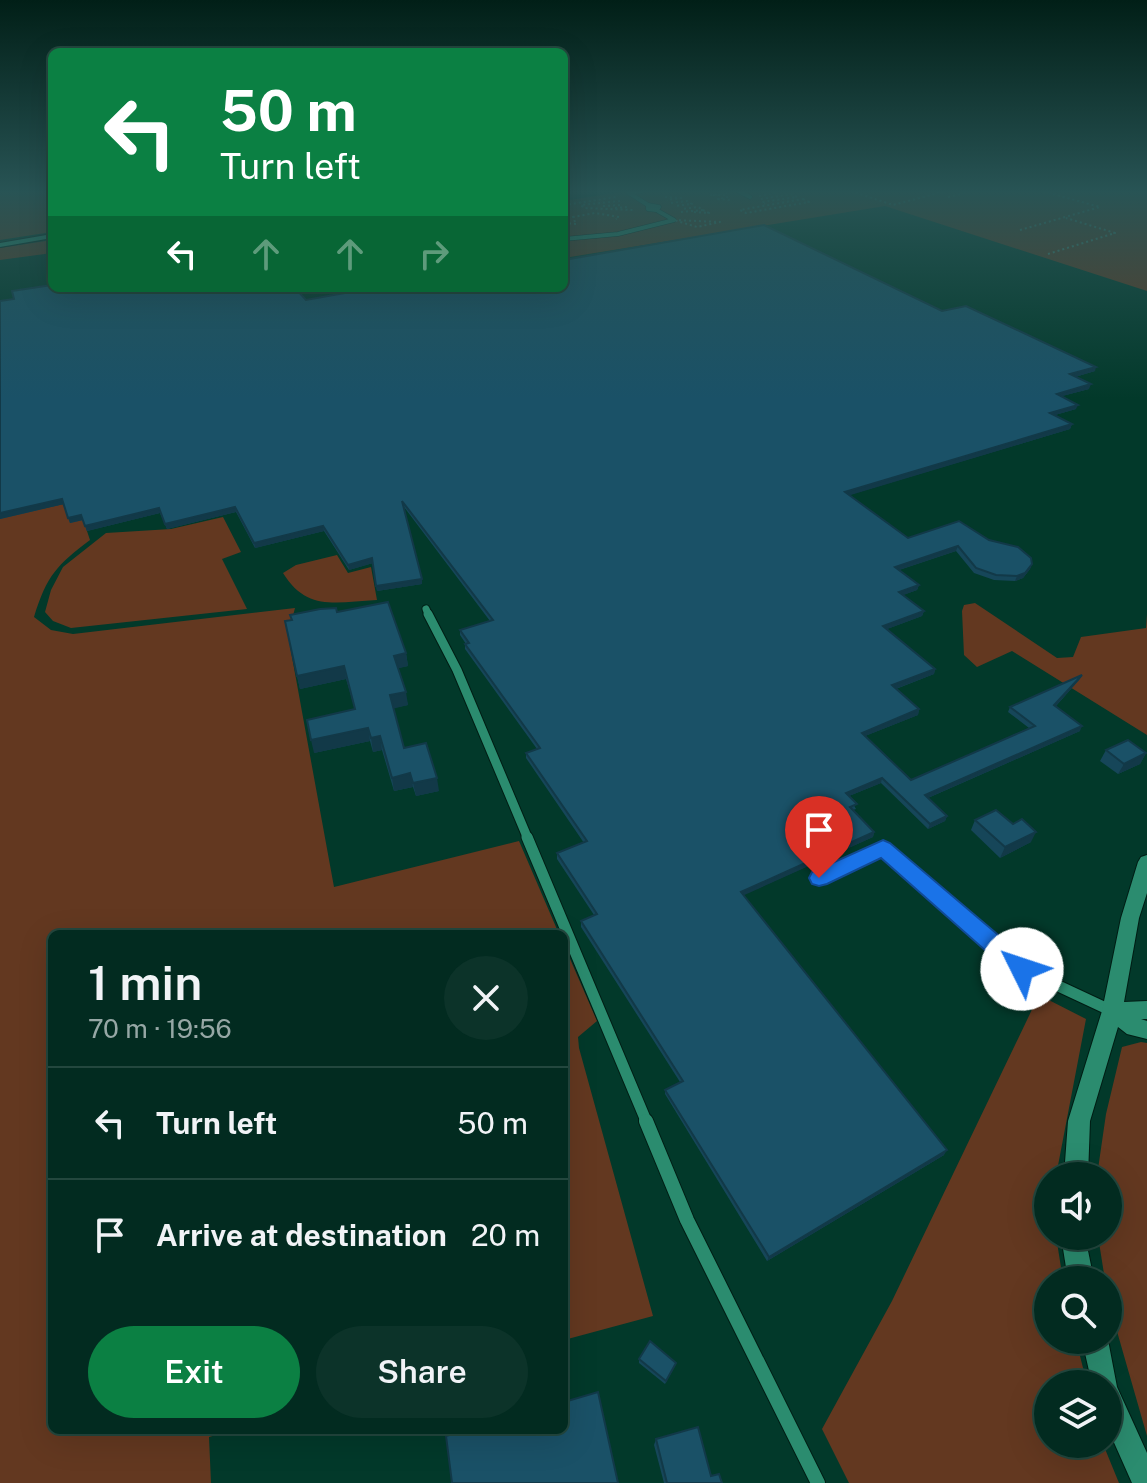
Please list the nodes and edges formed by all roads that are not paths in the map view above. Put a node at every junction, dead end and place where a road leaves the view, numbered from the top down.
1 (426, 609) dead end
2 (1147, 862) edge
3 (819, 878) dead end
4 (566, 930) edge
5 (568, 936) edge
6 (1147, 1010) edge
7 (1112, 1011) junction
8 (1147, 1030) edge
9 (1077, 1162) edge
10 (1122, 1429) edge
11 (818, 1483) edge
12 (1146, 1483) edge

1 - 4 lane
2 - 7 street
3 - 7 lane
5 - 11 lane
6 - 7 street
7 - 8 street
7 - 9 street
10 - 12 street

